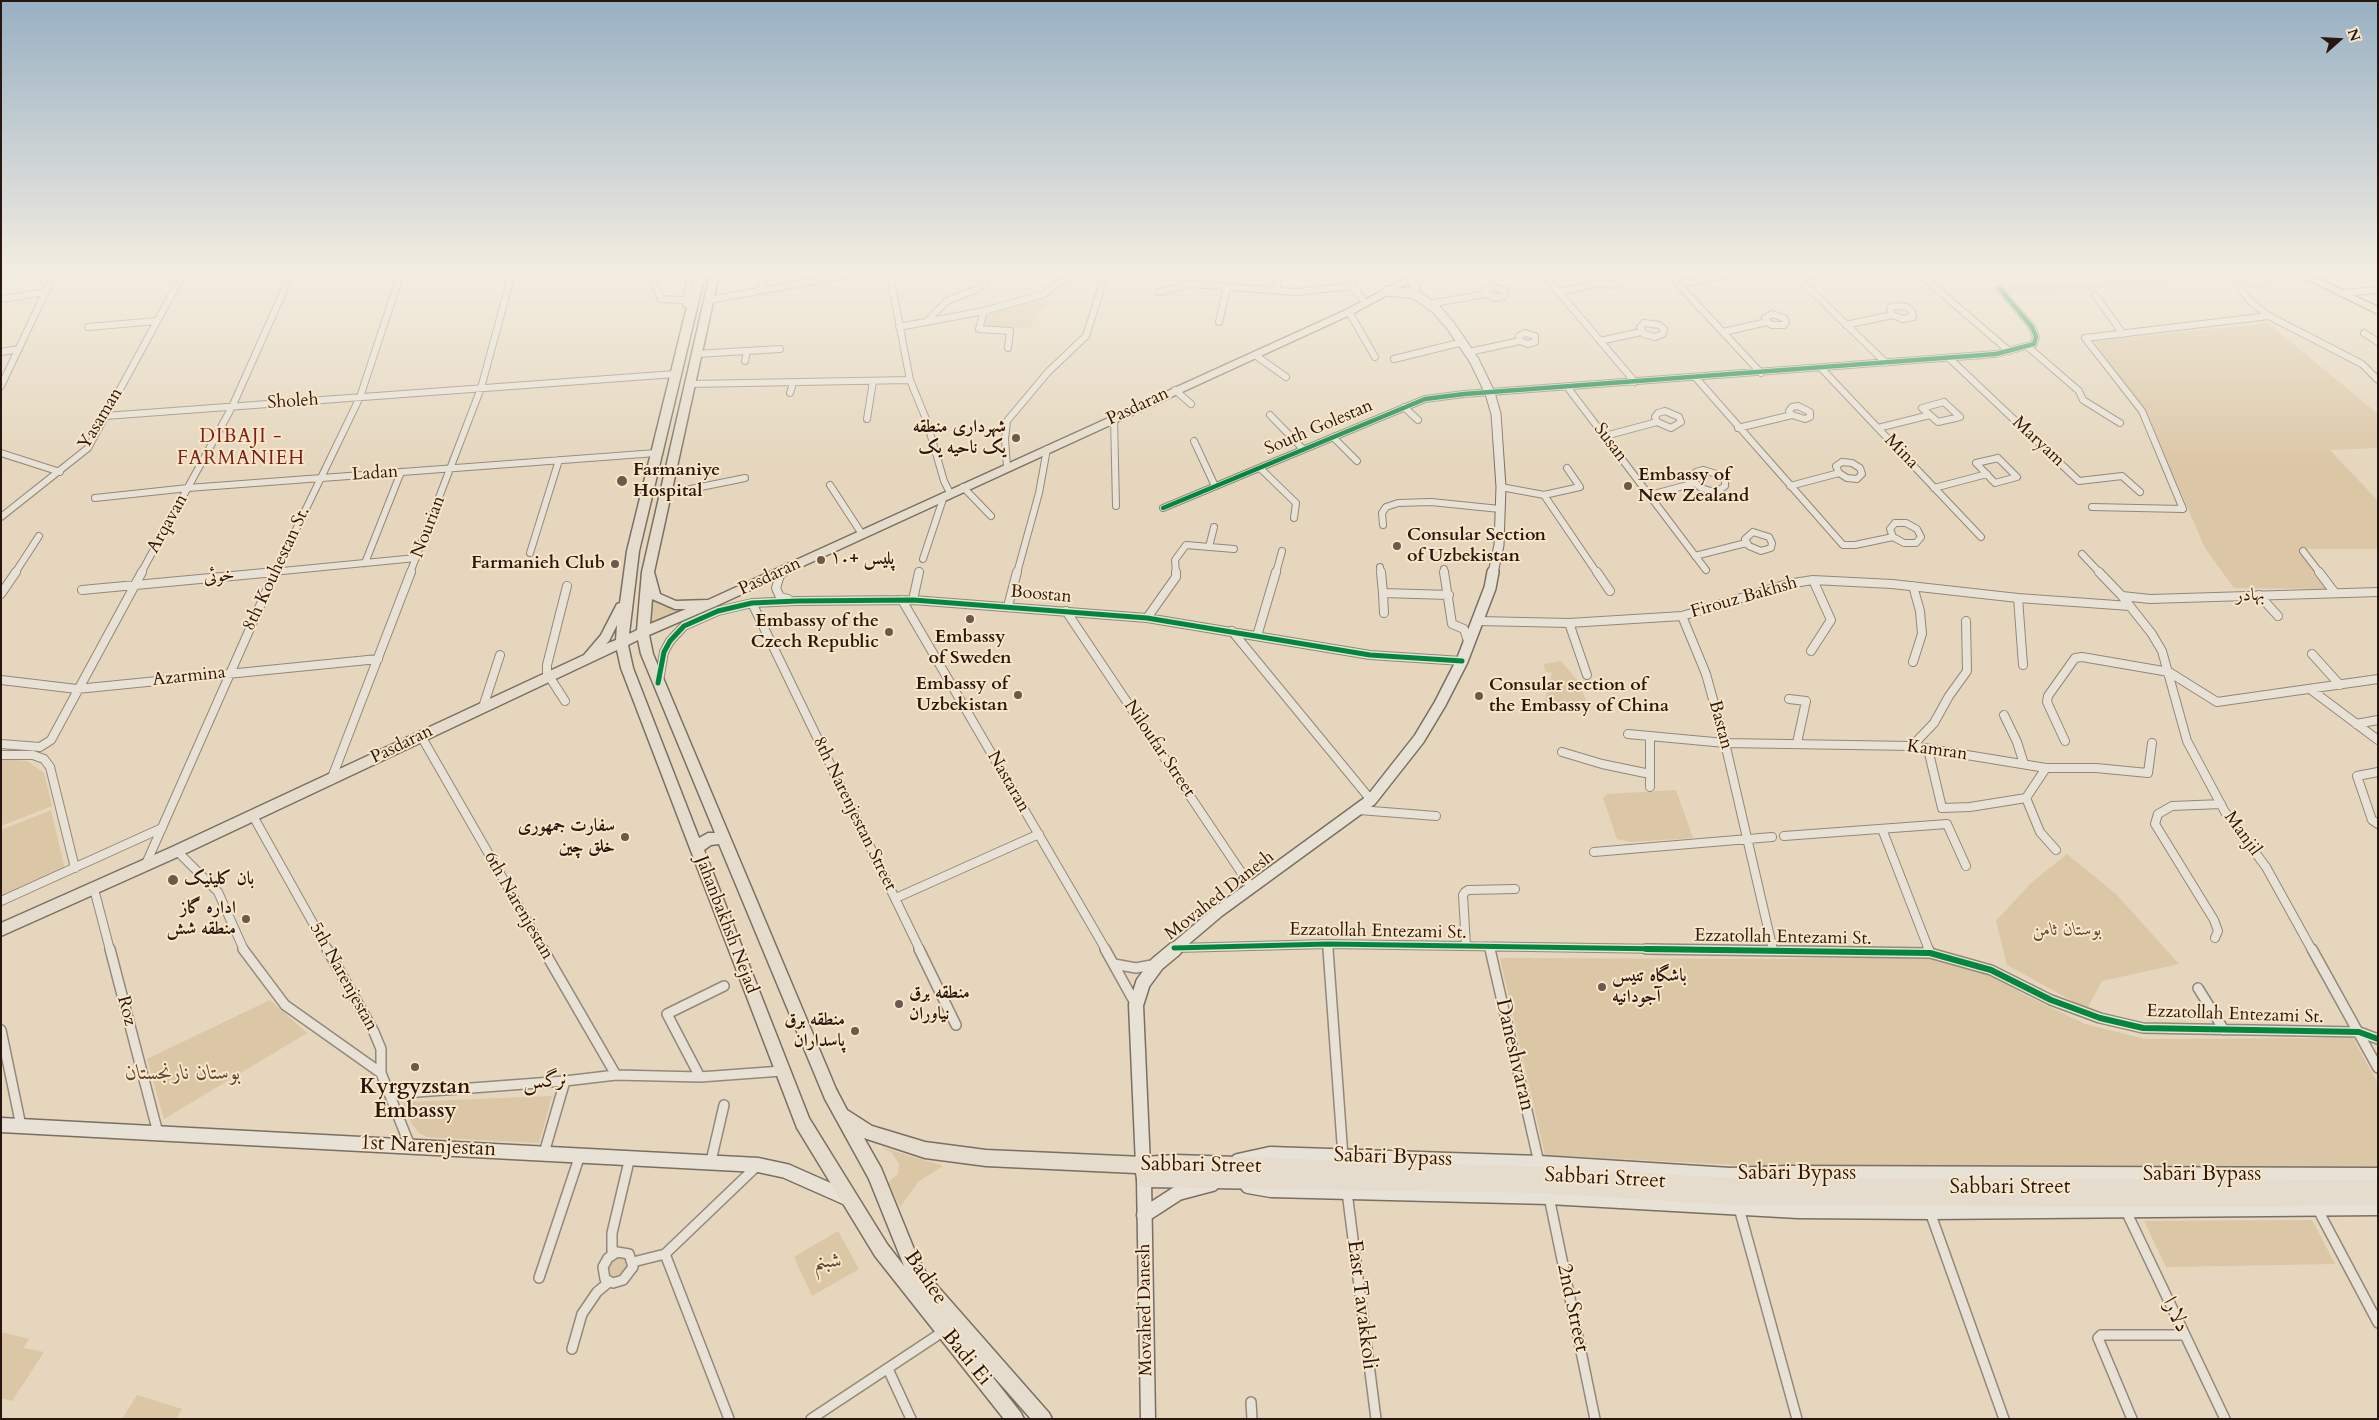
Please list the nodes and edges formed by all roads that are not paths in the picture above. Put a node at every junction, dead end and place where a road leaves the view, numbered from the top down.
1 (25, 336) edge
2 (149, 336) edge
3 (263, 336) edge
4 (380, 336) edge
5 (495, 336) edge
6 (685, 336) edge
7 (700, 336) edge
8 (901, 336) edge
9 (1009, 336) edge
10 (1086, 336) edge
11 (1296, 336) edge
12 (1363, 336) edge
13 (1458, 336) edge
14 (1596, 336) edge
15 (1622, 336) edge
16 (1727, 336) edge
17 (1859, 336) edge
18 (1993, 336) edge
19 (2036, 336) edge
20 (2101, 336) edge
21 (2308, 336) edge
22 (1520, 341) dead end
23 (1600, 341) junction
24 (1463, 342) junction
25 (2028, 347) junction
26 (1008, 348) dead end
27 (19, 349) junction
28 (780, 349) dead end
29 (747, 351) junction
30 (2010, 351) junction
31 (1, 352) edge
32 (1469, 352) junction
33 (696, 354) junction
34 (1255, 355) junction
35 (1375, 357) dead end
36 (1949, 358) junction
37 (1394, 359) dead end
38 (745, 361) dead end
39 (1886, 363) junction
40 (1820, 368) junction
41 (1761, 373) junction
42 (675, 374) junction
43 (1286, 377) dead end
44 (1696, 378) junction
45 (910, 380) junction
46 (2378, 380) edge
47 (873, 381) junction
48 (1635, 382) junction
49 (793, 383) junction
50 (688, 384) junction
51 (1, 386) edge
52 (481, 388) junction
53 (1568, 388) junction
54 (1174, 390) junction
55 (790, 392) dead end
56 (1490, 393) junction
57 (360, 397) junction
58 (1191, 404) dead end
59 (232, 407) junction
60 (1404, 407) junction
61 (683, 411) junction
62 (666, 412) junction
63 (1270, 415) dead end
64 (1930, 415) junction
65 (105, 416) junction
66 (1792, 416) dead end
67 (1114, 418) junction
68 (868, 419) dead end
69 (1418, 420) dead end
70 (1657, 422) dead end
71 (2120, 423) dead end
72 (1738, 428) junction
73 (1878, 428) junction
74 (1605, 436) junction
75 (1333, 437) junction
76 (1194, 441) dead end
77 (1047, 449) junction
78 (1303, 450) junction
79 (1, 453) edge
80 (656, 453) junction
81 (558, 460) junction
82 (1358, 461) dead end
83 (1007, 467) junction
84 (452, 468) junction
85 (1260, 468) junction
86 (1567, 468) dead end
87 (60, 472) junction
88 (401, 472) junction
89 (1838, 473) dead end
90 (1987, 474) junction
91 (319, 478) junction
92 (745, 478) dead end
93 (1695, 483) junction
94 (830, 484) dead end
95 (1215, 486) junction
96 (1790, 486) junction
97 (963, 487) junction
98 (1501, 487) junction
99 (188, 488) junction
100 (1934, 488) junction
101 (2140, 492) dead end
102 (666, 494) junction
103 (947, 494) junction
104 (1544, 495) junction
105 (1650, 495) junction
106 (95, 498) dead end
107 (1116, 506) dead end
108 (2092, 507) dead end
109 (1163, 508) dead end
110 (1500, 509) junction
111 (991, 516) dead end
112 (1, 517) edge
113 (1294, 518) dead end
114 (1383, 525) dead end
115 (1214, 527) dead end
116 (862, 534) junction
117 (39, 536) dead end
118 (1894, 537) dead end
119 (1981, 537) dead end
120 (1746, 543) dead end
121 (1209, 547) junction
122 (1234, 549) dead end
123 (2303, 550) dead end
124 (1282, 551) dead end
125 (530, 553) dead end
126 (2082, 554) dead end
127 (1695, 556) junction
128 (416, 558) junction
129 (923, 558) dead end
130 (365, 563) junction
131 (1380, 567) dead end
132 (786, 569) junction
133 (1444, 569) dead end
134 (1706, 570) dead end
135 (275, 572) junction
136 (648, 572) junction
137 (919, 572) dead end
138 (1813, 580) junction
139 (134, 585) junction
140 (567, 586) dead end
141 (1913, 586) junction
142 (82, 590) dead end
143 (1610, 591) dead end
144 (2378, 592) edge
145 (1383, 593) junction
146 (2335, 593) junction
147 (1, 594) edge
148 (1448, 595) junction
149 (2259, 595) junction
150 (2122, 596) junction
151 (625, 598) junction
152 (2018, 598) junction
153 (902, 600) junction
154 (913, 600) junction
155 (796, 601) junction
156 (752, 602) junction
157 (712, 603) junction
158 (1008, 606) junction
159 (2130, 606) junction
160 (1066, 611) junction
161 (1384, 613) dead end
162 (1682, 616) junction
163 (2278, 616) dead end
164 (1148, 618) junction
165 (1478, 621) junction
166 (1966, 621) dead end
167 (1569, 624) junction
168 (1232, 631) junction
169 (643, 633) junction
170 (1256, 636) junction
171 (622, 643) junction
172 (1469, 644) junction
173 (1811, 651) dead end
174 (2312, 654) dead end
175 (500, 655) dead end
176 (378, 659) junction
177 (582, 662) junction
178 (1462, 662) junction
179 (1912, 662) dead end
180 (2023, 665) dead end
181 (2169, 672) junction
182 (230, 673) junction
183 (1588, 675) dead end
184 (551, 677) junction
185 (1, 680) edge
186 (2378, 680) edge
187 (658, 683) junction
188 (2340, 685) junction
189 (77, 689) junction
190 (2310, 689) junction
191 (1789, 699) dead end
192 (565, 701) dead end
193 (483, 707) junction
194 (2004, 715) dead end
195 (2378, 720) edge
196 (2356, 724) junction
197 (1628, 734) dead end
198 (421, 736) junction
199 (1650, 736) junction
200 (2378, 740) edge
201 (2065, 741) dead end
202 (1726, 743) junction
203 (2152, 743) dead end
204 (1, 744) edge
205 (1797, 744) junction
206 (1912, 746) junction
207 (1928, 749) junction
208 (1562, 752) dead end
209 (1, 755) edge
210 (2024, 764) junction
211 (2046, 768) junction
212 (2378, 772) edge
213 (1650, 774) junction
214 (331, 780) junction
215 (1650, 787) dead end
216 (2026, 798) junction
217 (1371, 800) junction
218 (2221, 804) junction
219 (1360, 810) junction
220 (253, 816) junction
221 (1436, 816) dead end
222 (2378, 824) edge
223 (162, 828) junction
224 (1882, 829) junction
225 (1038, 834) junction
226 (1772, 836) dead end
227 (1784, 836) dead end
228 (723, 838) junction
229 (1749, 838) junction
230 (696, 848) junction
231 (2056, 850) dead end
232 (177, 851) junction
233 (1594, 852) dead end
234 (145, 866) junction
235 (1966, 866) dead end
236 (75, 868) junction
237 (1251, 887) junction
238 (94, 889) junction
239 (1515, 889) dead end
240 (896, 898) junction
241 (1, 901) edge
242 (1, 930) edge
243 (2216, 938) dead end
244 (1328, 944) junction
245 (1466, 946) junction
246 (1490, 947) junction
247 (1174, 948) junction
248 (1773, 952) junction
249 (1930, 953) junction
250 (1114, 964) junction
251 (1157, 964) junction
252 (724, 986) dead end
253 (2198, 988) dead end
254 (1136, 1005) junction
255 (956, 1025) dead end
256 (1, 1030) edge
257 (2224, 1030) junction
258 (2359, 1032) junction
259 (2378, 1039) edge
260 (2378, 1068) edge
261 (782, 1071) junction
262 (381, 1073) junction
263 (616, 1075) junction
264 (700, 1077) junction
265 (565, 1081) junction
266 (391, 1094) junction
267 (724, 1105) dead end
268 (842, 1115) junction
269 (1, 1125) edge
270 (21, 1126) junction
271 (158, 1133) junction
272 (410, 1146) junction
273 (544, 1153) junction
274 (580, 1154) junction
275 (1343, 1156) junction
276 (630, 1157) junction
277 (711, 1161) junction
278 (1538, 1163) junction
279 (758, 1165) junction
280 (1219, 1165) junction
281 (1143, 1172) junction
282 (2378, 1175) edge
283 (1219, 1182) junction
284 (2378, 1188) edge
285 (1347, 1192) junction
286 (1549, 1197) junction
287 (847, 1198) junction
288 (2378, 1198) edge
289 (1739, 1208) junction
290 (2317, 1208) junction
291 (2378, 1208) edge
292 (2126, 1211) junction
293 (1930, 1212) junction
294 (1144, 1215) junction
295 (665, 1254) junction
296 (612, 1255) junction
297 (633, 1262) junction
298 (539, 1278) dead end
299 (609, 1282) junction
300 (2378, 1323) edge
301 (944, 1331) junction
302 (2185, 1335) junction
303 (572, 1349) dead end
304 (888, 1368) junction
305 (1251, 1402) dead end
306 (729, 1419) edge
307 (811, 1419) edge
308 (911, 1419) edge
309 (1016, 1419) edge
310 (1043, 1419) edge
311 (1148, 1419) edge
312 (1252, 1419) edge
313 (1376, 1419) edge
314 (1595, 1419) edge
315 (1797, 1419) edge
316 (2004, 1419) edge
317 (2132, 1419) edge
318 (2225, 1419) edge

1 - 27 street
2 - 65 street, Yasaman
3 - 59 street, Arqavan
4 - 57 street, 8th Kouhestan St.
5 - 52 street, Nourian
6 - 42 main road
7 - 33 main road, Jahanbakhsh Nejad
8 - 45 street
9 - 26 street
10 - 83 street
11 - 34 main road, Pasdaran
12 - 35 street
13 - 24 main road, Movahed Danesh
14 - 23 street
15 - 23 street
16 - 41 street
17 - 39 street
18 - 30 street
19 - 25 street
20 - 108 street
21 - 46 street
22 - 32 street
23 - 48 street
24 - 32 main road, Movahed Danesh
24 - 37 street
25 - 30 street, South Golestan
25 - 71 street
27 - 31 street
27 - 51 street
28 - 29 street
29 - 33 street
29 - 38 street
30 - 36 street, South Golestan
32 - 56 main road, Movahed Danesh
33 - 50 main road, Jahanbakhsh Nejad
34 - 43 street
34 - 54 main road, Pasdaran
36 - 39 street, South Golestan
36 - 101 street, Maryam
39 - 40 street, South Golestan
40 - 41 street, South Golestan
40 - 73 street, Mina
41 - 44 street, South Golestan
42 - 52 street
42 - 62 main road
44 - 48 street, South Golestan
44 - 72 street
45 - 47 street
45 - 103 street
47 - 49 street
47 - 68 street
48 - 53 street, South Golestan
49 - 50 street
49 - 55 street
50 - 61 main road, Jahanbakhsh Nejad
52 - 57 street, Sholeh
52 - 84 street, Nourian
53 - 56 street, South Golestan
53 - 74 street, Susan
54 - 58 street
54 - 67 main road, Pasdaran
56 - 60 street, South Golestan
56 - 98 main road, Movahed Danesh
57 - 59 street, Sholeh
57 - 91 street, 8th Kouhestan St.
59 - 65 street, Sholeh
59 - 99 street, Arqavan
60 - 69 street
60 - 75 street, South Golestan
61 - 62 main road
61 - 102 main road, Jahanbakhsh Nejad
62 - 80 main road
63 - 78 street
64 - 64 street
64 - 73 street
65 - 87 street, Yasaman
66 - 72 street
67 - 77 main road, Pasdaran
67 - 107 street
70 - 74 street
72 - 96 street
73 - 100 street, Mina
74 - 105 street, Susan
75 - 78 street, South Golestan
75 - 82 street
76 - 95 street
77 - 83 main road, Pasdaran
77 - 158 street
78 - 85 street, South Golestan
79 - 87 street
80 - 81 street, Ladan
80 - 151 main road
81 - 84 street, Ladan
81 - 125 street
83 - 97 main road, Pasdaran
84 - 88 street, Ladan
84 - 128 street, Nourian
85 - 95 street, South Golestan
85 - 113 street
86 - 104 street
87 - 112 street, Yasaman
88 - 91 street, Ladan
88 - 130 street
89 - 96 street
90 - 90 street
90 - 100 street
91 - 99 street, Ladan
91 - 135 street, 8th Kouhestan St.
92 - 102 street
93 - 93 street
93 - 105 street
94 - 116 street
95 - 109 street, South Golestan
96 - 118 street
97 - 103 main road, Pasdaran
97 - 111 street
98 - 104 street
98 - 110 main road, Movahed Danesh
99 - 106 street, Ladan
99 - 139 street, Arqavan
100 - 119 street, Mina
102 - 136 main road, Jahanbakhsh Nejad
103 - 116 main road, Pasdaran
103 - 129 street
104 - 143 street
105 - 127 street, Susan
110 - 114 street
110 - 165 main road, Movahed Danesh
115 - 121 street
116 - 132 main road, Pasdaran
117 - 147 street
120 - 127 street
121 - 122 street
121 - 164 street
123 - 146 street
124 - 170 street
126 - 150 street, Manjil
127 - 134 street, Susan
128 - 130 street, خوئی
128 - 176 street, Nourian
130 - 135 street, خوئی
131 - 145 street
132 - 155 street
132 - 157 main road, Pasdaran
133 - 148 street
135 - 139 street, خوئی
135 - 182 street, 8th Kouhestan St.
136 - 157 main road
136 - 169 main road, Jahanbakhsh Nejad
137 - 154 street
138 - 141 street, Firouz Bakhsh
138 - 162 street, Firouz Bakhsh
138 - 173 street
139 - 142 street, خوئی
139 - 189 street, Arqavan
140 - 184 street
141 - 152 street, Firouz Bakhsh
141 - 179 street
144 - 146 street, بهادر
145 - 148 street
145 - 161 street
146 - 149 street, بهادر
148 - 172 street
149 - 150 street, بهادر
149 - 163 street
150 - 159 street, Manjil
151 - 171 main road, Jahanbakhsh Nejad
151 - 177 main road
152 - 159 street, Firouz Bakhsh
152 - 180 street
153 - 154 street, Boostan
153 - 155 street, Boostan
153 - 225 street, Nastaran
154 - 158 street, Boostan
155 - 156 street, Boostan
156 - 187 street, Boostan
156 - 240 street, 8th Narenjestan Street
157 - 169 main road, Pasdaran
158 - 160 street, Boostan
159 - 181 street, Manjil
160 - 164 street, Boostan
160 - 237 street, Niloufar Street
162 - 167 street, Firouz Bakhsh
162 - 202 street, Bastan
164 - 168 street, Boostan
165 - 167 street, Firouz Bakhsh
165 - 172 main road, Movahed Danesh
166 - 206 street
167 - 183 street
168 - 170 street, Boostan
168 - 217 street
169 - 171 main road, Pasdaran
169 - 187 main road, Jahanbakhsh Nejad
170 - 178 street, Boostan
171 - 177 main road, Pasdaran
171 - 230 main road, Jahanbakhsh Nejad
172 - 178 main road, Movahed Danesh
174 - 188 street
175 - 193 street
176 - 182 street, Azarmina
176 - 214 street, Nourian
177 - 184 main road, Pasdaran
178 - 217 main road, Movahed Danesh
181 - 190 street
181 - 201 street
181 - 218 street, Manjil
182 - 189 street, Azarmina
182 - 223 street, 8th Kouhestan St.
184 - 192 street
184 - 193 main road, Pasdaran
185 - 189 street, Azarmina
186 - 188 street
187 - 228 main road, Jahanbakhsh Nejad
188 - 190 street
189 - 204 street, Arqavan
190 - 196 street
191 - 205 street
193 - 198 main road, Pasdaran
194 - 210 street
195 - 196 street
196 - 200 street
197 - 199 street, Kamran
198 - 214 main road, Pasdaran
198 - 263 street, 6th Narenjestan
199 - 202 street, Kamran
199 - 213 street
202 - 205 street, Kamran
202 - 229 street, Bastan
203 - 211 street, Kamran
205 - 206 street, Kamran
206 - 207 street, Kamran
207 - 210 street, Kamran
207 - 216 street
208 - 213 street
209 - 236 street
210 - 211 street, Kamran
211 - 216 street
212 - 222 street
213 - 215 street
214 - 220 main road, Pasdaran
216 - 231 street
217 - 219 main road, Movahed Danesh
218 - 243 street
218 - 258 street, Manjil
219 - 221 street
219 - 237 main road, Movahed Danesh
220 - 232 main road, Pasdaran
220 - 262 street, 5th Narenjestan
223 - 234 street, 8th Kouhestan St.
223 - 236 street
224 - 227 street
224 - 235 street
224 - 249 street
225 - 240 street
225 - 250 street, Nastaran
226 - 229 street
228 - 230 main road
228 - 268 main road, Jahanbakhsh Nejad
229 - 233 street
229 - 248 street, Bastan
230 - 261 main road, Jahanbakhsh Nejad
232 - 234 main road, Pasdaran
232 - 262 street
234 - 238 main road, Pasdaran
236 - 241 street
237 - 247 main road, Movahed Danesh
238 - 242 main road, Pasdaran
238 - 271 street, Roz
239 - 245 street
240 - 255 street, 8th Narenjestan Street
244 - 245 street, Ezzatollah Entezami St.
244 - 247 street, Ezzatollah Entezami St.
244 - 275 street
245 - 246 street, Ezzatollah Entezami St.
246 - 248 street, Ezzatollah Entezami St.
246 - 278 street, Daneshvaran
247 - 251 main road, Movahed Danesh
248 - 249 street, Ezzatollah Entezami St.
249 - 257 street, Ezzatollah Entezami St.
250 - 251 street
250 - 254 street, Nastaran
251 - 254 main road, Movahed Danesh
252 - 264 street
253 - 257 street
254 - 281 main road, Movahed Danesh
256 - 270 street
257 - 258 street, Ezzatollah Entezami St.
258 - 259 street, Ezzatollah Entezami St.
258 - 260 street, Manjil
261 - 264 street, نرگس
261 - 287 main road, Jahanbakhsh Nejad
262 - 266 street, 5th Narenjestan
263 - 264 street, نرگس
263 - 265 street, نرگس
265 - 266 street, نرگس
265 - 273 street
266 - 272 street, 5th Narenjestan
267 - 277 street
268 - 281 main road, Sabbari Street
268 - 310 main road, Badiee
269 - 270 main road, 1st Narenjestan
270 - 271 main road, 1st Narenjestan
271 - 272 main road, 1st Narenjestan
272 - 273 main road, 1st Narenjestan
273 - 274 main road, 1st Narenjestan
274 - 276 main road, 1st Narenjestan
274 - 298 street
275 - 278 main road, Sabāri Bypass
275 - 280 main road, Sabāri Bypass
276 - 277 main road, 1st Narenjestan
276 - 296 street
277 - 279 main road, 1st Narenjestan
278 - 282 main road, Sabāri Bypass
279 - 287 main road, 1st Narenjestan
279 - 295 street
280 - 281 main road, Sabbari Street
280 - 284 main road, Sabbari Street
281 - 283 main road, Sabbari Street
281 - 294 main road, Movahed Danesh
283 - 285 main road, Sabāri Bypass
283 - 288 main road, Sabbari Street
283 - 294 main road
285 - 286 main road, Sabāri Bypass
285 - 313 street, East Tavakkoli
286 - 289 main road, Sabāri Bypass
286 - 314 street, 2nd Street
287 - 301 main road, Badi Ei
289 - 293 main road, Sabāri Bypass
289 - 315 street
290 - 291 main road, Sabāri Bypass
290 - 292 main road, Sabāri Bypass
290 - 300 street
292 - 293 main road, Sabāri Bypass
292 - 302 street, دلارا
293 - 316 street
294 - 311 main road, Movahed Danesh
295 - 297 street
295 - 306 street
296 - 297 street
296 - 299 street
297 - 299 street
299 - 303 street
301 - 304 street
301 - 309 main road, Badi Ei
302 - 317 street
302 - 318 street, دلارا
304 - 307 street
304 - 308 street
305 - 312 street

